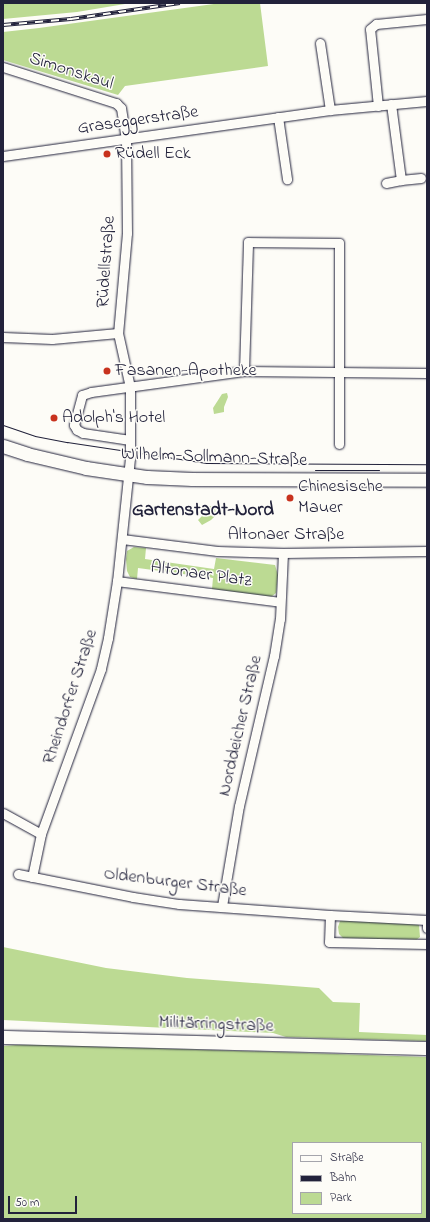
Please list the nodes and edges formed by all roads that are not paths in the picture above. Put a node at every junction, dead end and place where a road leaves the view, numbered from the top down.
1 (427, 19) edge
2 (320, 44) dead end
3 (3, 67) edge
4 (427, 101) edge
5 (391, 104) junction
6 (378, 106) junction
7 (330, 110) junction
8 (278, 117) junction
9 (126, 139) junction
10 (3, 156) edge
11 (421, 178) dead end
12 (287, 179) dead end
13 (401, 180) junction
14 (386, 183) dead end
15 (118, 333) junction
16 (3, 337) edge
17 (244, 371) junction
18 (340, 372) junction
19 (427, 373) edge
20 (130, 387) junction
21 (130, 440) junction
22 (339, 444) dead end
23 (3, 446) edge
24 (127, 475) junction
25 (427, 480) edge
26 (122, 540) junction
27 (427, 551) edge
28 (283, 553) junction
29 (117, 581) junction
30 (280, 602) junction
31 (3, 813) edge
32 (41, 834) junction
33 (18, 874) dead end
34 (32, 877) junction
35 (222, 906) junction
36 (330, 915) junction
37 (427, 917) edge
38 (427, 920) edge
39 (427, 928) edge
40 (427, 944) edge
41 (3, 1037) edge
42 (427, 1048) edge

1 - 6 street
2 - 7 street
3 - 9 street, Simonskaul
4 - 5 street, Graseggerstraße
5 - 6 street, Graseggerstraße
5 - 13 street
6 - 7 street, Graseggerstraße
7 - 8 street, Graseggerstraße
8 - 9 street, Graseggerstraße
8 - 12 street
9 - 10 street, Graseggerstraße
9 - 15 street, Rüdellstraße
11 - 13 street
13 - 14 street
15 - 16 street
15 - 20 street, Rüdellstraße
17 - 18 street
17 - 18 street
17 - 20 street
18 - 19 street
18 - 22 street
20 - 21 street, Rüdellstraße
20 - 21 street
21 - 24 street, Rüdellstraße
23 - 24 street, Wilhelm-Sollmann-Straße
24 - 25 street, Wilhelm-Sollmann-Straße
24 - 26 street, Rheindorfer Straße
26 - 28 street, Altonaer Straße
26 - 29 street, Rheindorfer Straße
27 - 28 street, Altonaer Straße
28 - 30 street, Norddeicher Straße
29 - 30 street, Altonaer Platz
29 - 32 street, Rheindorfer Straße
30 - 35 street, Norddeicher Straße
31 - 32 street
32 - 34 street, Rheindorfer Straße
33 - 34 street, Oldenburger Straße
34 - 35 street, Oldenburger Straße
35 - 36 street, Oldenburger Straße
36 - 38 street, Oldenburger Straße
36 - 40 street
37 - 38 street
38 - 39 street
41 - 42 street, Militärringstraße

